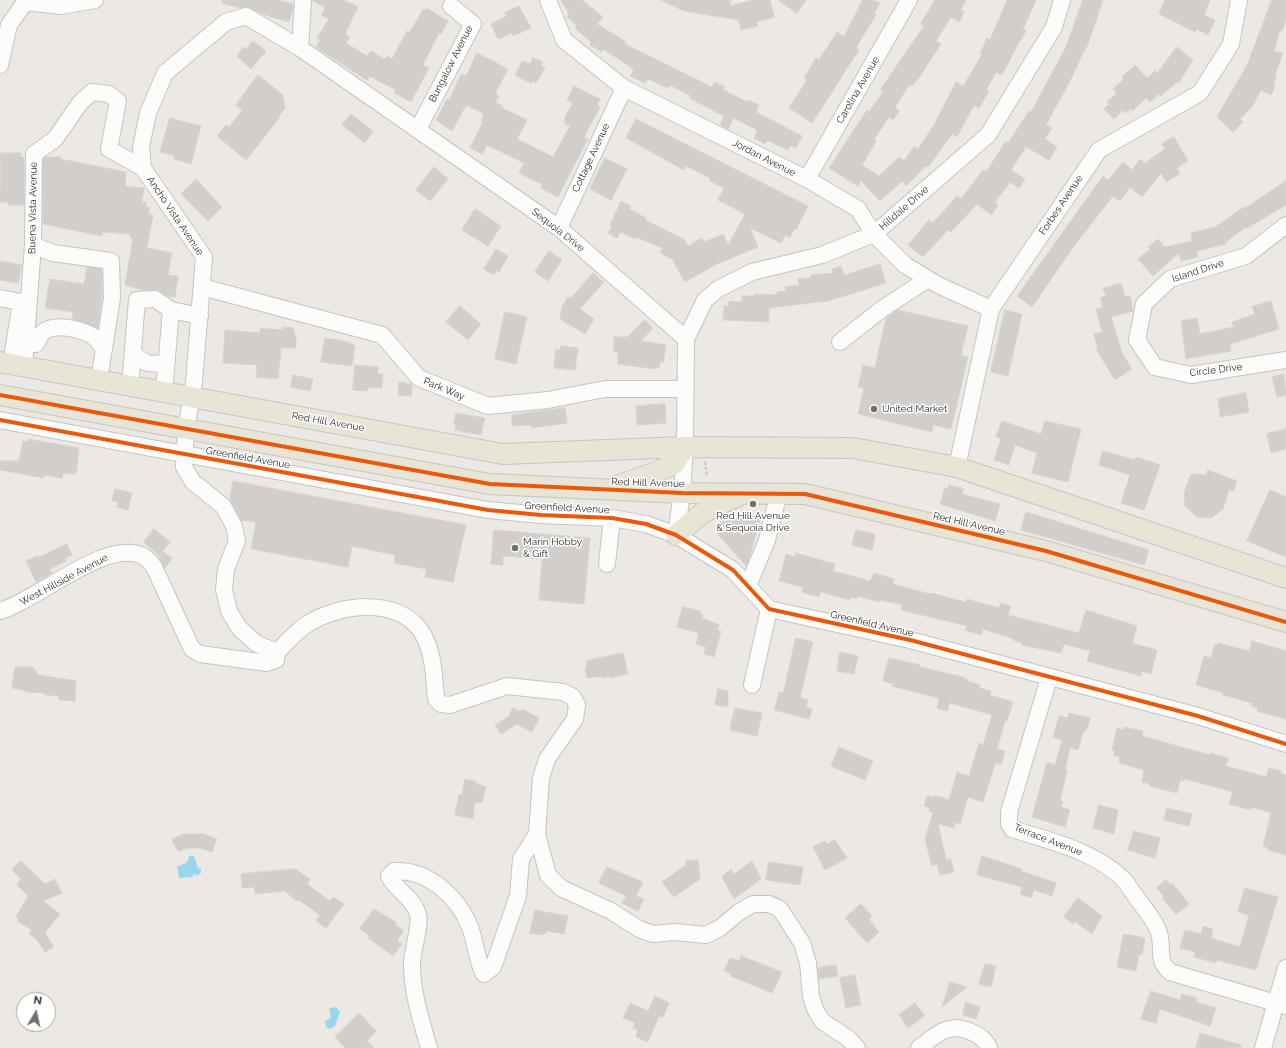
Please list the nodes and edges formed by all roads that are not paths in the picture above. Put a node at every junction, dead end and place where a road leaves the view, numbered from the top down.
1 (95, 0) edge
2 (303, 0) edge
3 (548, 0) edge
4 (909, 0) edge
5 (1062, 0) edge
6 (1239, 0) edge
7 (451, 6) dead end
8 (300, 48) junction
9 (0, 65) edge
10 (624, 88) junction
11 (418, 129) junction
12 (143, 168) junction
13 (807, 179) junction
14 (1286, 225) edge
15 (559, 228) junction
16 (874, 234) junction
17 (33, 245) junction
18 (933, 282) junction
19 (202, 287) junction
20 (0, 298) edge
21 (991, 309) junction
22 (171, 310) junction
23 (200, 316) junction
24 (686, 339) junction
25 (1137, 340) joint
26 (840, 342) dead end
27 (26, 344) junction
28 (104, 349) junction
29 (133, 353) junction
30 (1286, 360) edge
31 (167, 362) junction
32 (12, 364) edge
33 (99, 380) junction
34 (130, 386) junction
35 (686, 389) junction
36 (164, 392) junction
37 (0, 396) edge
38 (192, 397) junction
39 (0, 420) edge
40 (186, 430) junction
41 (685, 447) junction
42 (183, 454) junction
43 (957, 467) junction
44 (607, 490) junction
45 (682, 493) junction
46 (744, 493) junction
47 (779, 493) junction
48 (612, 518) junction
49 (676, 535) junction
50 (607, 564) dead end
51 (1286, 578) edge
52 (748, 586) junction
53 (769, 609) junction
54 (0, 611) edge
55 (1286, 622) edge
56 (277, 652) junction
57 (1049, 678) junction
58 (752, 685) dead end
59 (1286, 744) edge
60 (537, 834) junction
61 (1286, 968) edge
62 (1281, 1005) edge
63 (429, 1048) edge
64 (857, 1048) edge
65 (919, 1048) edge
66 (989, 1048) edge
67 (1263, 1048) edge

1 - 9 street
2 - 8 street
3 - 10 street, Jordan Avenue
4 - 13 street, Carolina Avenue
5 - 16 street, Hilldale Drive
6 - 21 street, Forbes Avenue
7 - 11 street, Bungalow Avenue
8 - 11 street, Sequoia Drive
8 - 12 street, Ancho Vista Avenue
10 - 13 street, Jordan Avenue
10 - 15 street, Cottage Avenue
11 - 15 street, Sequoia Drive
12 - 17 street, Buena Vista Avenue
12 - 19 street, Ancho Vista Avenue
13 - 16 street, Jordan Avenue
14 - 25 street, Island Drive
15 - 24 street, Sequoia Drive
16 - 18 street, Jordan Avenue
16 - 24 street, Hilldale Drive
17 - 27 street, Buena Vista Avenue
17 - 28 street
18 - 21 street, Jordan Avenue
18 - 26 street
19 - 23 street, Ancho Vista Avenue
19 - 35 street, Park Way
20 - 32 street
21 - 43 street, Forbes Avenue
22 - 23 street
22 - 29 street
22 - 31 street
23 - 38 street, Ancho Vista Avenue
24 - 35 street
25 - 30 street, Circle Drive
27 - 28 street
27 - 32 street, Buena Vista Avenue
28 - 33 street
29 - 31 street
29 - 34 street
31 - 36 street
32 - 33 main road, Red Hill Avenue
33 - 34 main road, Red Hill Avenue
34 - 36 main road, Red Hill Avenue
35 - 41 street
36 - 38 main road, Red Hill Avenue
37 - 40 main road, Red Hill Avenue
38 - 40 street, Ancho Vista Avenue
38 - 41 main road, Red Hill Avenue
39 - 42 street, Greenfield Avenue
40 - 42 street, Ancho Vista Avenue
40 - 44 main road, Red Hill Avenue
41 - 43 main road, Red Hill Avenue
41 - 44 main road
41 - 45 street
42 - 48 street, Greenfield Avenue
42 - 56 street
43 - 51 main road, Red Hill Avenue
44 - 45 main road, Red Hill Avenue
45 - 46 main road, Red Hill Avenue
45 - 49 street
46 - 47 main road, Red Hill Avenue
46 - 49 main road
47 - 52 street
47 - 55 main road, Red Hill Avenue
48 - 49 street, Greenfield Avenue
48 - 50 street
49 - 52 street, Greenfield Avenue
52 - 53 street, Greenfield Avenue
53 - 57 street, Greenfield Avenue
53 - 58 street
54 - 56 street, West Hillside Avenue
56 - 60 street
57 - 59 street, Greenfield Avenue
57 - 62 street, Terrace Avenue
60 - 63 street
60 - 64 street
61 - 62 street
62 - 67 street
65 - 66 street

